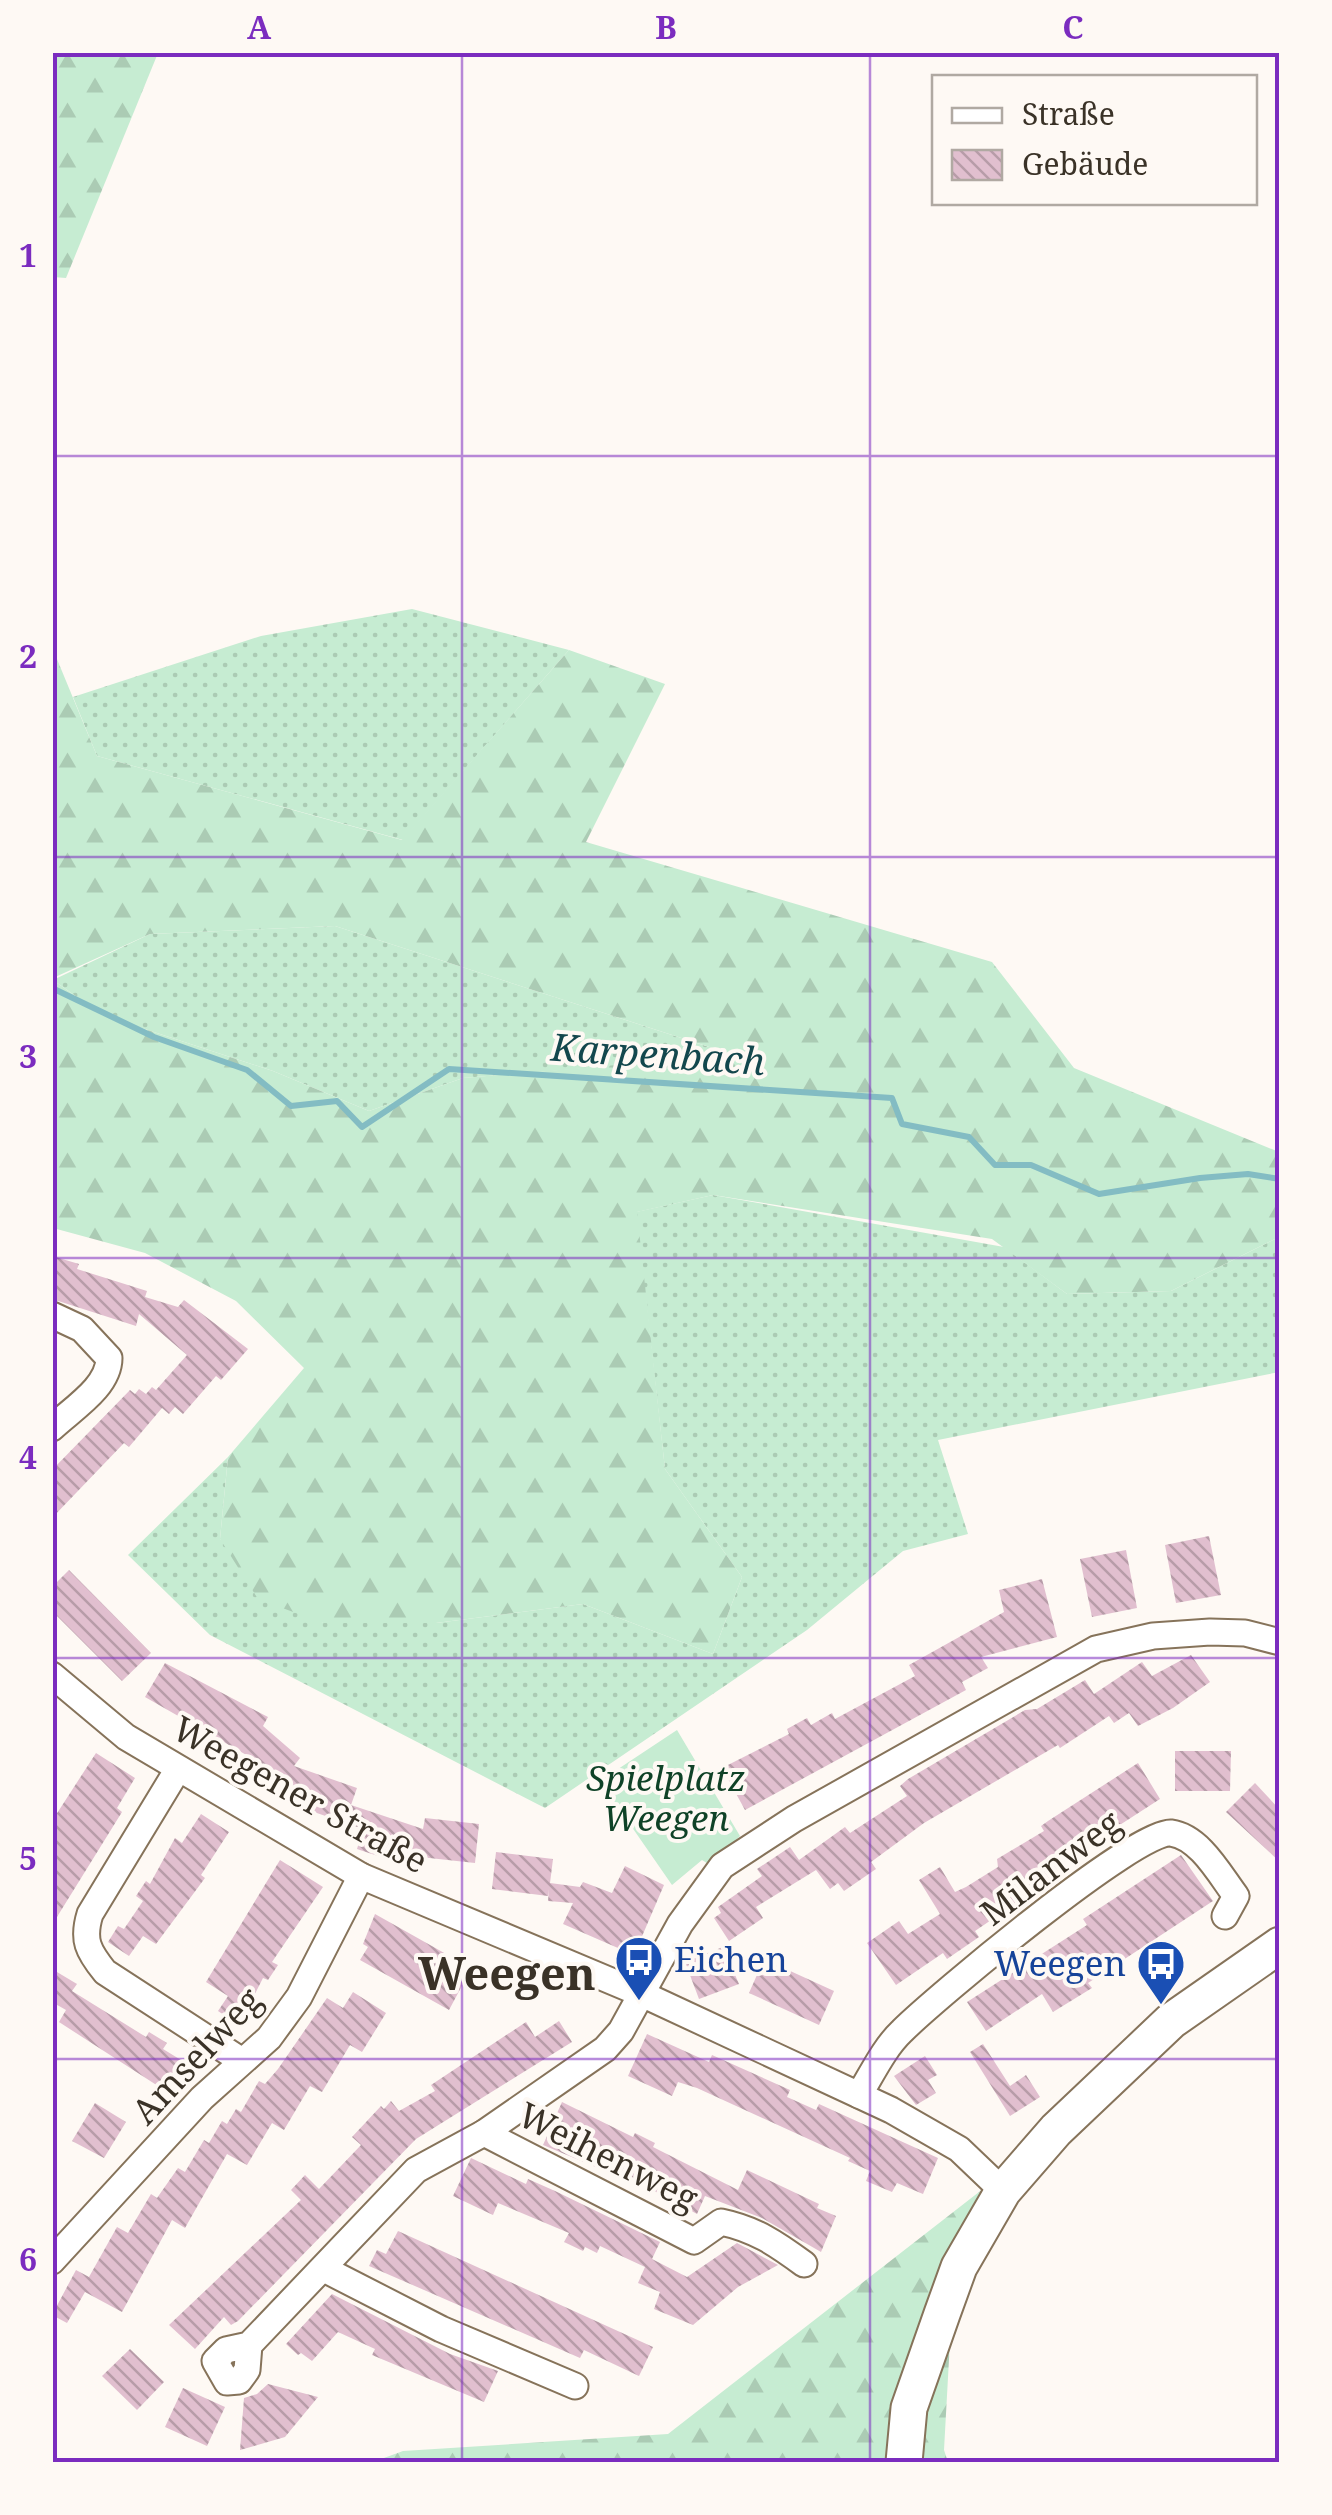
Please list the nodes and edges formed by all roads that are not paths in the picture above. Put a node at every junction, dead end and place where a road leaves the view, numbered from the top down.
1 (52, 1315) edge
2 (52, 1428) edge
3 (1280, 1642) edge
4 (52, 1676) edge
5 (178, 1769) junction
6 (361, 1876) junction
7 (1225, 1916) dead end
8 (1280, 1946) edge
9 (642, 1994) junction
10 (242, 2061) junction
11 (859, 2095) junction
12 (484, 2133) junction
13 (1003, 2191) junction
14 (52, 2261) edge
15 (804, 2264) dead end
16 (324, 2269) junction
17 (250, 2345) dead end
18 (575, 2386) dead end
19 (904, 2462) edge

1 - 2 street
3 - 9 street
4 - 5 street, Weegener Straße
5 - 6 street, Weegener Straße
5 - 10 street
6 - 9 street, Weegener Straße
6 - 10 street, Amselweg
7 - 11 street, Milanweg
8 - 13 street
9 - 11 street, Weegener Straße
9 - 12 street, Weihenweg
10 - 14 street, Amselweg
11 - 13 street, Weegener Straße
12 - 15 street, Weihenweg
12 - 16 street, Weihenweg
13 - 19 street
16 - 17 street, Weihenweg
16 - 18 street

